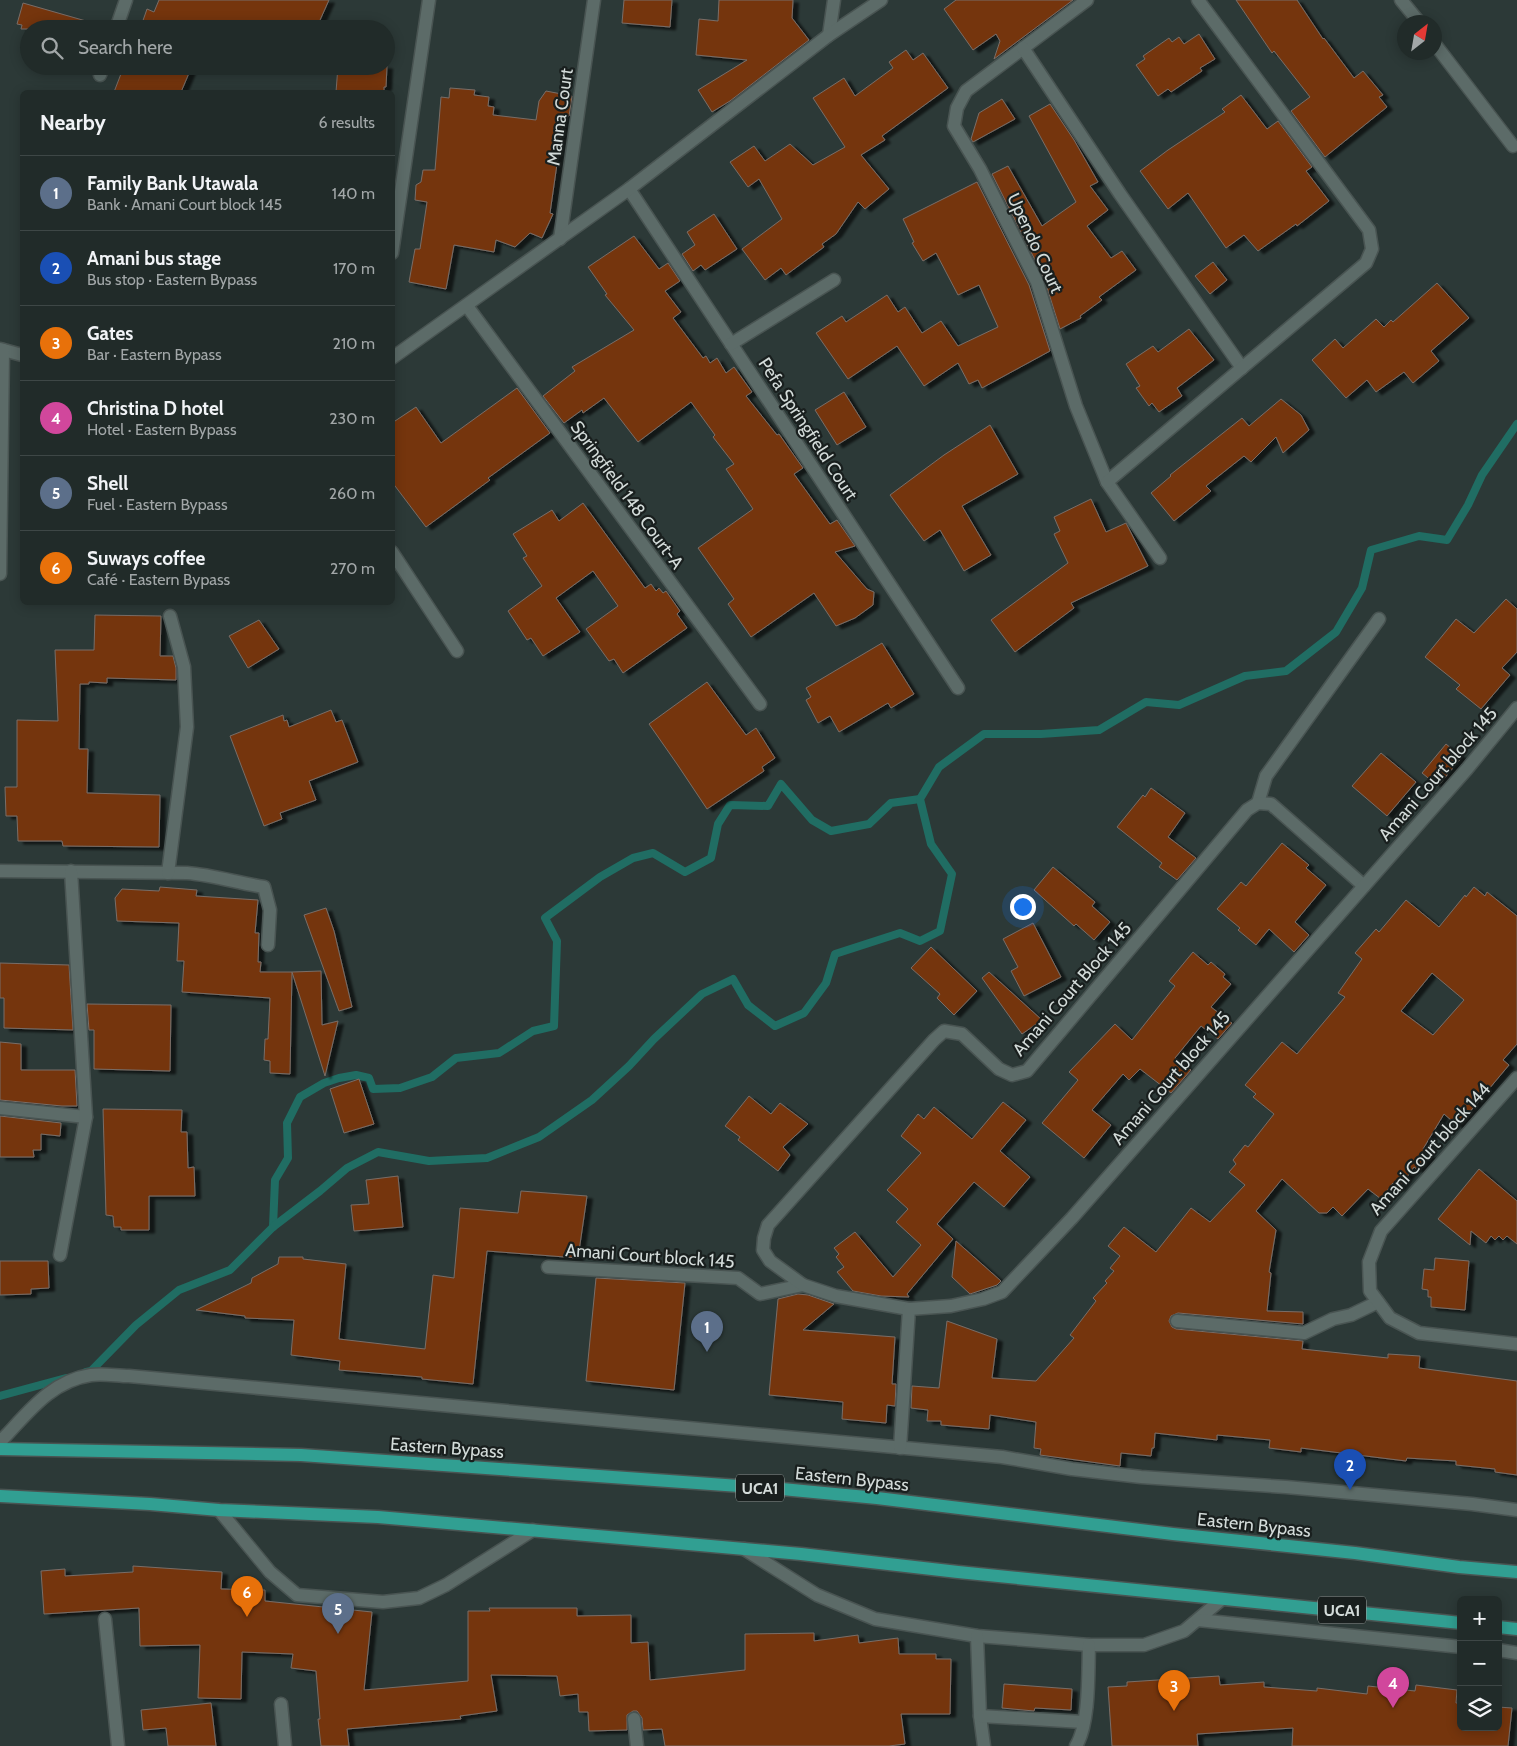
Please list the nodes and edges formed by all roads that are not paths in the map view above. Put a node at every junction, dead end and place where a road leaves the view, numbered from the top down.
1 (126, 0) edge
2 (429, 0) edge
3 (594, 0) edge
4 (834, 0) edge
5 (881, 0) edge
6 (1087, 0) edge
7 (1198, 0) edge
8 (1402, 0) edge
9 (1414, 15) edge
10 (119, 20) edge
11 (829, 35) junction
12 (1022, 48) junction
13 (1442, 53) edge
14 (1513, 146) dead end
15 (629, 189) junction
16 (395, 232) edge
17 (560, 239) junction
18 (834, 280) dead end
19 (466, 306) junction
20 (731, 344) junction
21 (2, 349) edge
22 (20, 354) edge
23 (395, 356) edge
24 (1242, 368) junction
25 (1107, 482) junction
26 (395, 557) edge
27 (1160, 558) dead end
28 (0, 574) edge
29 (170, 616) dead end
30 (1379, 618) dead end
31 (457, 651) dead end
32 (958, 688) dead end
33 (760, 704) dead end
34 (1517, 708) edge
35 (1258, 802) junction
36 (0, 871) edge
37 (71, 871) junction
38 (168, 873) junction
39 (1364, 886) junction
40 (268, 945) dead end
41 (1517, 1078) edge
42 (0, 1108) edge
43 (86, 1117) junction
44 (60, 1255) dead end
45 (548, 1267) dead end
46 (803, 1286) junction
47 (1378, 1302) junction
48 (908, 1309) junction
49 (1177, 1321) dead end
50 (1517, 1344) edge
51 (0, 1442) edge
52 (900, 1448) junction
53 (0, 1449) edge
54 (0, 1496) edge
55 (219, 1510) junction
56 (1517, 1510) edge
57 (534, 1530) junction
58 (744, 1549) junction
59 (1517, 1572) edge
60 (1222, 1598) junction
61 (106, 1619) dead end
62 (1198, 1620) junction
63 (1457, 1623) edge
64 (1502, 1627) edge
65 (1517, 1629) edge
66 (976, 1636) junction
67 (1089, 1645) junction
68 (1457, 1646) edge
69 (1502, 1651) edge
70 (1517, 1653) edge
71 (281, 1704) dead end
72 (980, 1716) junction
73 (634, 1719) dead end
74 (1083, 1722) junction
75 (118, 1746) edge
76 (286, 1746) edge
77 (637, 1746) edge
78 (984, 1746) edge
79 (1076, 1746) edge

1 - 10 street
2 - 16 street
3 - 17 street, Manna Court
4 - 11 street
5 - 11 street
6 - 12 street, Upendo Court
7 - 24 street
8 - 9 street
11 - 15 street
12 - 24 street
12 - 25 street, Upendo Court
13 - 14 street
15 - 17 street
15 - 20 street, Pefa Springfield Court
17 - 19 street
18 - 20 street
19 - 23 street
19 - 33 street, Springfield 148 Court-A
20 - 32 street, Pefa Springfield Court
21 - 22 street
21 - 28 street
24 - 25 street
25 - 27 street, Upendo Court
26 - 31 street
29 - 38 street
30 - 35 street
34 - 39 street, Amani Court block 145
35 - 39 street
35 - 46 street, Amani Court Block 145
36 - 37 street
37 - 38 street
37 - 43 street
38 - 40 street
39 - 48 street, Amani Court block 145
41 - 47 street, Amani Court block 144
42 - 43 street
43 - 44 street
45 - 46 street, Amani Court block 145
46 - 48 street, Amani Court Block 145
47 - 49 street
47 - 50 street, Amani Court block 144
48 - 52 street
51 - 52 street
52 - 56 street
53 - 59 main road, Eastern Bypass / UCA1
54 - 55 main road, UCA1
55 - 57 main road, UCA1
55 - 57 street
57 - 58 main road, UCA1
58 - 60 main road, UCA1
58 - 66 street
60 - 62 street
60 - 63 main road, UCA1
61 - 75 street
62 - 67 street
62 - 68 street
64 - 65 main road
66 - 67 street
66 - 72 street
67 - 74 street
69 - 70 street
71 - 76 street
72 - 74 street
72 - 78 street
73 - 77 street
74 - 79 street

